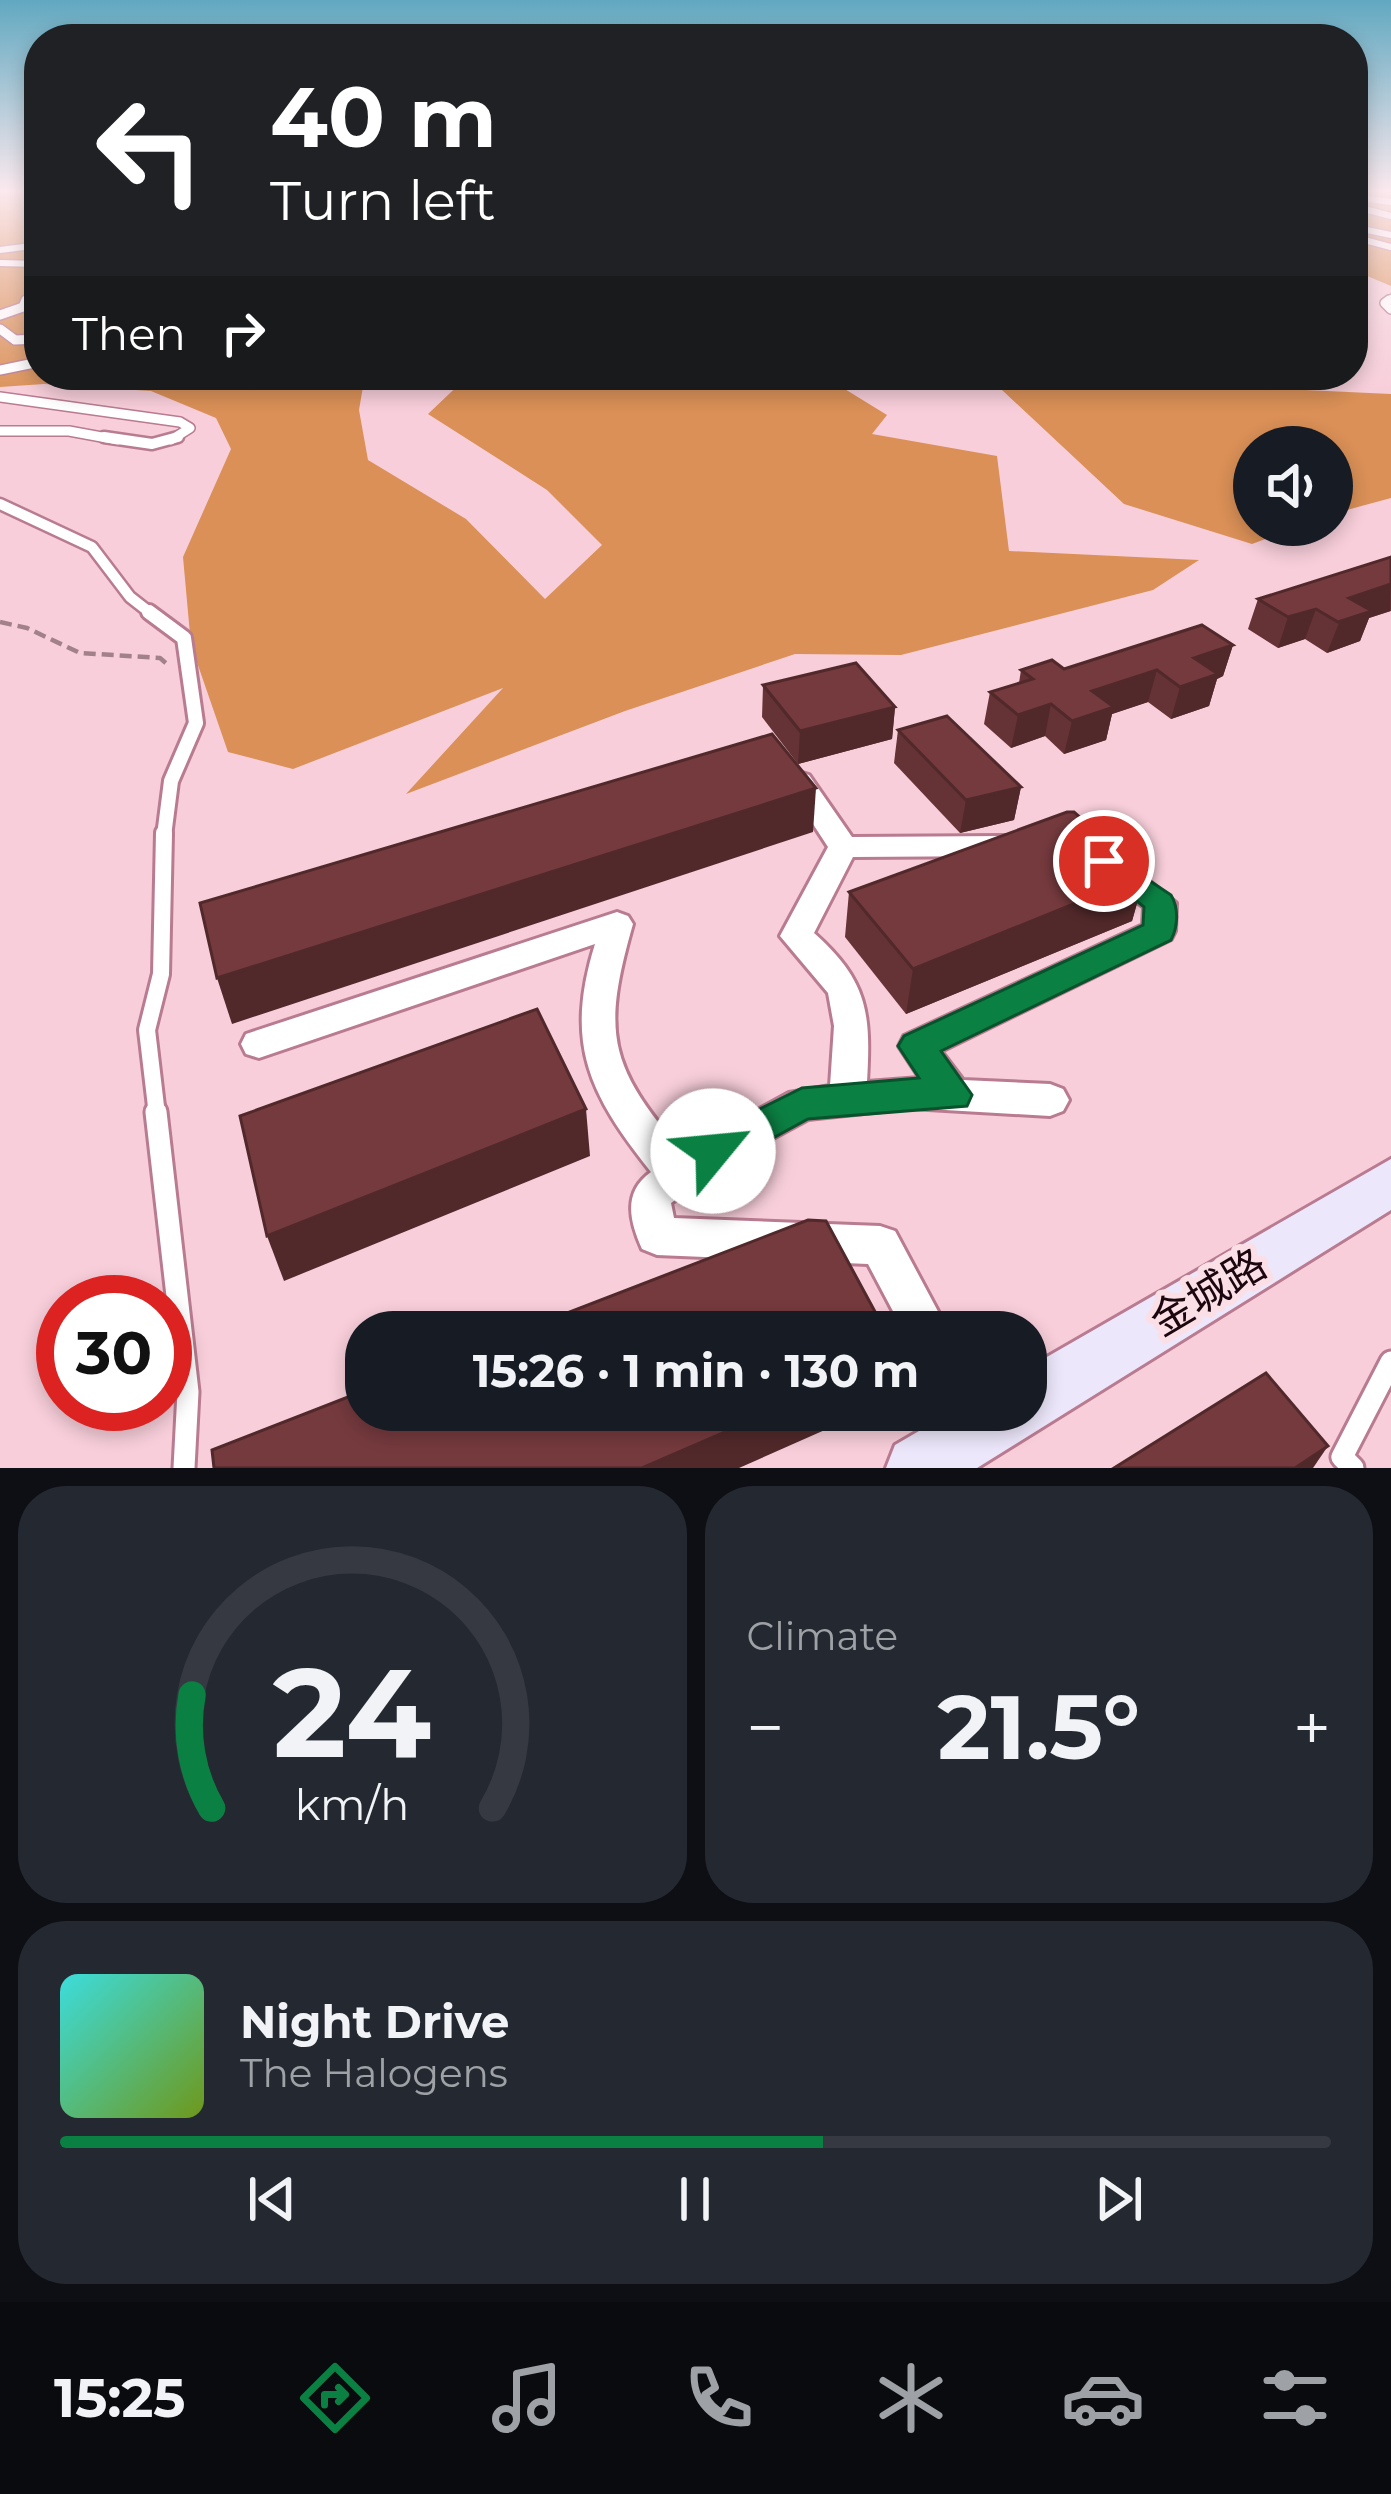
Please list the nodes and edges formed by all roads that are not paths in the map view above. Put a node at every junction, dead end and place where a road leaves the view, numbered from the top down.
1 (1391, 298) edge
2 (1391, 309) edge
3 (0, 398) edge
4 (0, 431) edge
5 (0, 504) edge
6 (799, 781) edge
7 (1038, 843) edge
8 (843, 847) junction
9 (1093, 852) edge
10 (259, 1044) dead end
11 (953, 1095) junction
12 (848, 1099) junction
13 (1051, 1100) dead end
14 (679, 1176) junction
15 (1391, 1182) edge
16 (916, 1311) edge
17 (1391, 1362) edge
18 (1047, 1384) edge
19 (972, 1431) edge
20 (184, 1468) edge
21 (918, 1468) edge
22 (1353, 1468) edge

1 - 2 lane
3 - 4 lane
5 - 20 lane
6 - 8 street
7 - 8 street
8 - 12 street
9 - 11 street
10 - 14 street
11 - 12 street
11 - 13 street
12 - 14 street
14 - 16 street
15 - 18 street, 金城路
17 - 22 lane
19 - 21 street, 金城路

